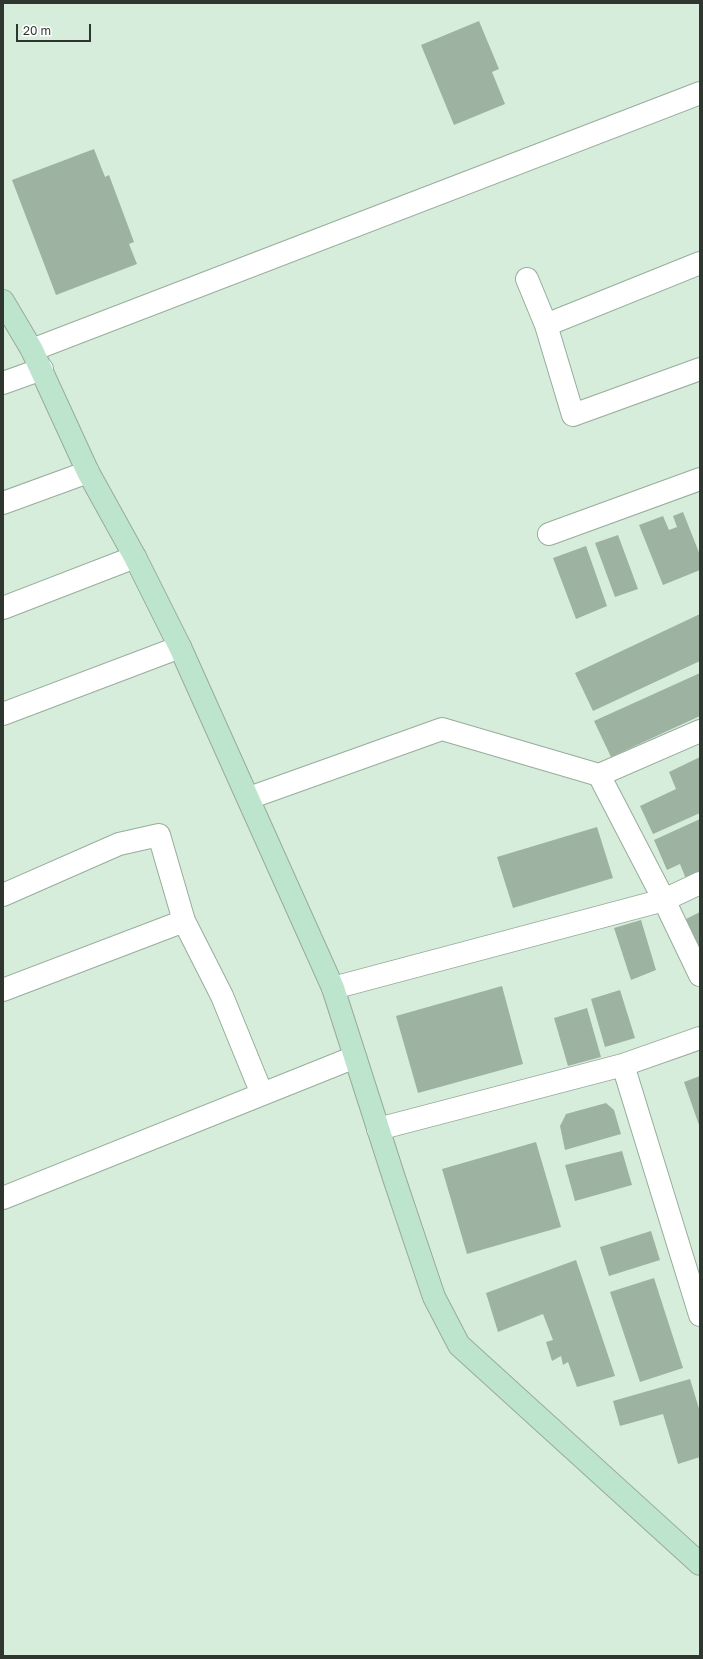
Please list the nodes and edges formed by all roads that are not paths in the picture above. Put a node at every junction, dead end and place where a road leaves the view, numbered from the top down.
1 (700, 93) edge
2 (700, 263) edge
3 (527, 279) dead end
4 (3, 301) edge
5 (546, 325) junction
6 (32, 350) junction
7 (700, 369) edge
8 (42, 370) junction
9 (3, 383) edge
10 (88, 472) junction
11 (700, 479) edge
12 (3, 503) edge
13 (549, 534) dead end
14 (135, 557) junction
15 (3, 608) edge
16 (180, 647) junction
17 (3, 714) edge
18 (700, 731) edge
19 (599, 775) junction
20 (249, 798) junction
21 (700, 883) edge
22 (3, 895) edge
23 (664, 900) junction
24 (184, 922) junction
25 (700, 974) edge
26 (333, 988) junction
27 (3, 990) edge
28 (700, 1038) edge
29 (355, 1057) junction
30 (623, 1065) junction
31 (262, 1094) junction
32 (378, 1129) junction
33 (3, 1198) edge
34 (700, 1315) edge
35 (700, 1564) edge

1 - 6 street
2 - 5 street
3 - 5 street
4 - 6 main road
5 - 7 street
6 - 8 main road
8 - 9 street
8 - 10 main road
10 - 12 street
10 - 14 main road
11 - 13 street
14 - 15 street
14 - 16 main road
16 - 17 street
16 - 20 main road
18 - 19 street
19 - 20 street
19 - 23 street
20 - 26 main road
21 - 23 street
22 - 24 street
23 - 25 street
23 - 26 street
24 - 27 street
24 - 31 street
26 - 29 main road
28 - 30 street
29 - 31 street
29 - 32 main road
30 - 32 street
30 - 34 street
31 - 33 street
32 - 35 main road

